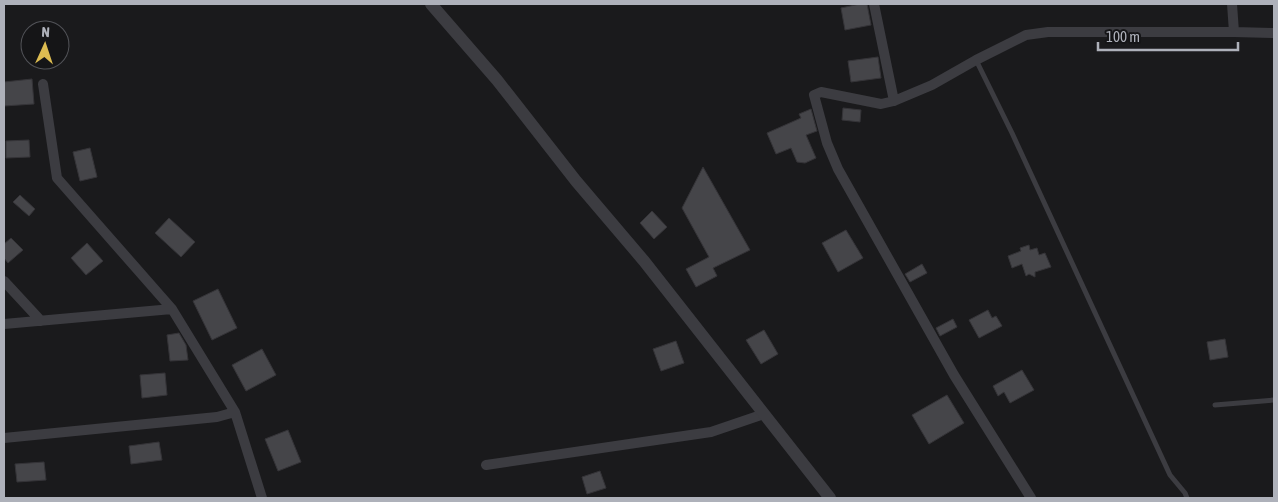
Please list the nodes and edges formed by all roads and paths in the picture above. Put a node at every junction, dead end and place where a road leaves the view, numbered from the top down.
1 (431, 4) edge
2 (874, 4) edge
3 (1232, 4) edge
4 (1234, 32) junction
5 (1274, 34) edge
6 (976, 60) junction
7 (43, 84) dead end
8 (894, 101) junction
9 (4, 281) edge
10 (172, 309) junction
11 (41, 321) junction
12 (4, 324) edge
13 (1274, 400) edge
14 (1215, 405) dead end
15 (235, 412) junction
16 (764, 414) junction
17 (4, 438) edge
18 (486, 465) dead end
19 (262, 498) edge
20 (830, 498) edge
21 (1031, 498) edge
22 (1187, 498) edge

1 - 16 street
2 - 8 street
3 - 4 street
4 - 5 street
4 - 6 street
6 - 8 street
6 - 22 lane
7 - 10 street
8 - 21 street
9 - 11 street
10 - 11 street
10 - 15 street
11 - 12 street
13 - 14 lane
15 - 17 street
15 - 19 street
16 - 18 street
16 - 20 street

